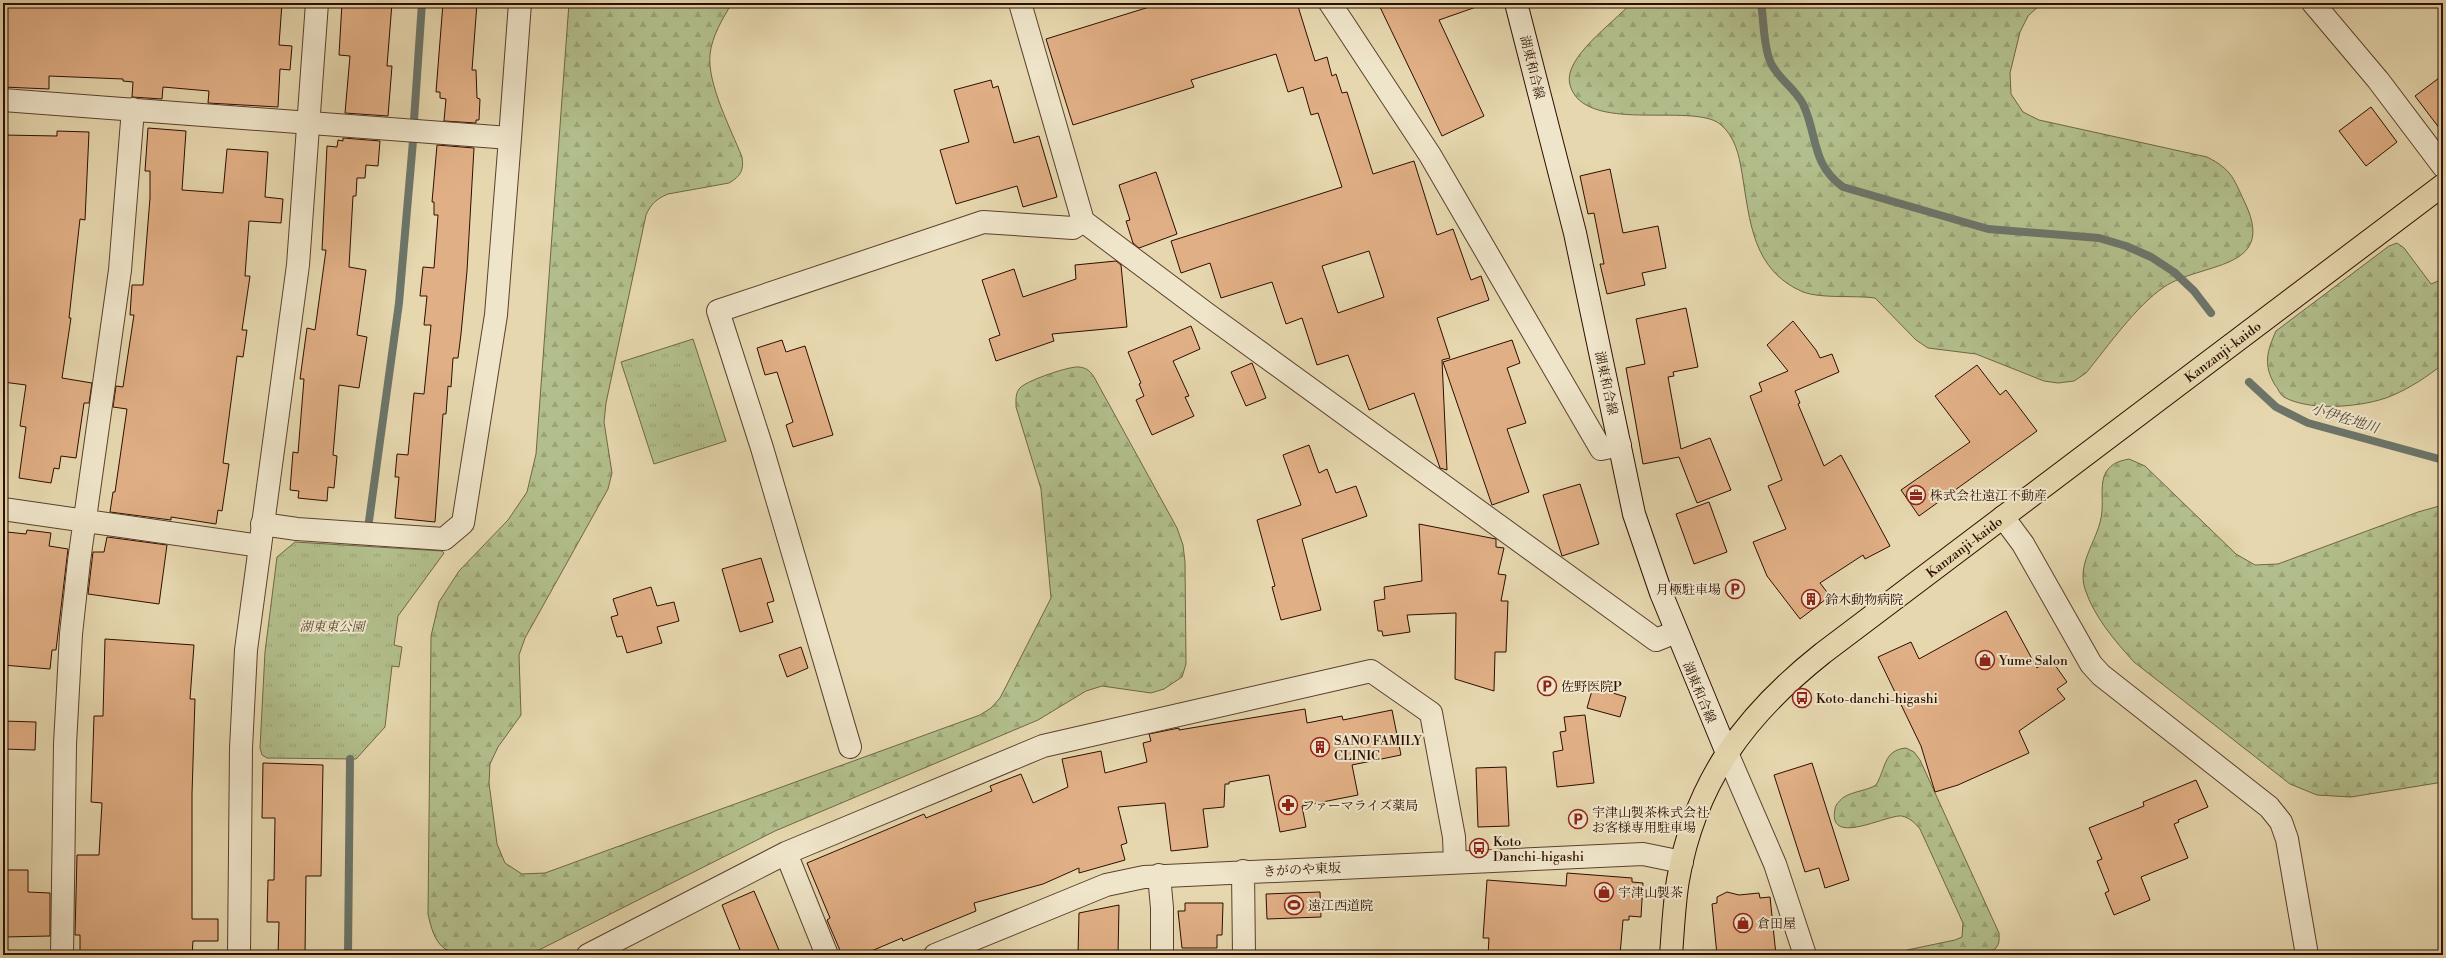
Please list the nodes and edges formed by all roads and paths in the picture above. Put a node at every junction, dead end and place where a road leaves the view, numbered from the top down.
1 (317, 3) edge
2 (520, 3) edge
3 (1020, 3) edge
4 (1330, 3) edge
5 (1516, 3) edge
6 (2313, 3) edge
7 (3, 100) edge
8 (132, 109) junction
9 (308, 123) junction
10 (510, 138) junction
11 (2443, 166) edge
12 (2443, 184) edge
13 (1083, 221) junction
14 (1620, 445) junction
15 (3, 509) edge
16 (2002, 517) junction
17 (85, 521) junction
18 (262, 524) junction
19 (260, 546) junction
20 (1676, 632) junction
21 (850, 747) dead end
22 (1727, 753) junction
23 (786, 853) junction
24 (1455, 862) junction
25 (1682, 862) junction
26 (1243, 871) junction
27 (1159, 875) junction
28 (974, 948) edge
29 (62, 955) edge
30 (239, 955) edge
31 (588, 955) edge
32 (827, 955) edge
33 (935, 955) edge
34 (1162, 955) edge
35 (1244, 955) edge
36 (1671, 955) edge
37 (1805, 955) edge
38 (2307, 955) edge

1 - 9 street
2 - 10 street
3 - 13 street
4 - 14 street
5 - 14 street, 湖東和合線
6 - 11 street
7 - 8 street
8 - 9 street
8 - 17 street
9 - 10 street
9 - 18 street
10 - 18 street
12 - 16 main road, Kanzanji-kaido
13 - 20 street
13 - 21 street
14 - 20 street, 湖東和合線
15 - 17 street
16 - 22 main road, Kanzanji-kaido
16 - 38 street
17 - 19 street
17 - 29 street
18 - 19 street
19 - 30 street
20 - 22 street, 湖東和合線
22 - 25 main road, Kanzanji-kaido
22 - 37 street, 湖東和合線
23 - 24 street
23 - 31 street
23 - 32 street
24 - 25 street, きがのや東坂
24 - 26 street, きがのや東坂
25 - 36 main road, Kanzanji-kaido
26 - 27 street, きがのや東坂
26 - 35 street
27 - 28 street, きがのや東坂
27 - 34 street
28 - 33 street, きがのや東坂

